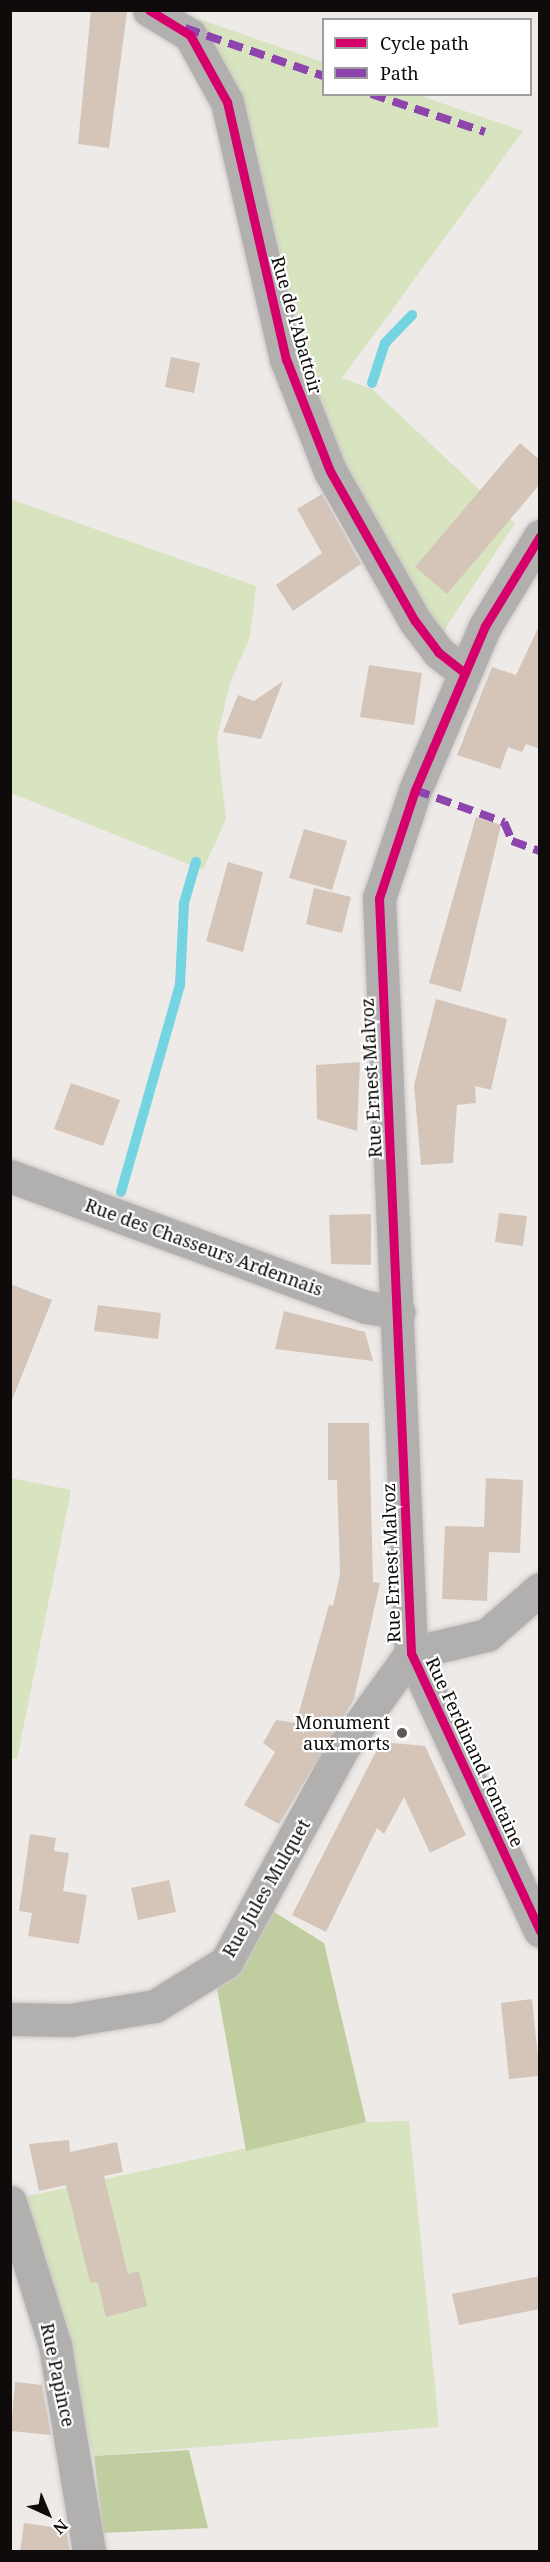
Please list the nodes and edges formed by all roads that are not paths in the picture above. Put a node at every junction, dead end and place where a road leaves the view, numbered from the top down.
1 (149, 10) edge
2 (540, 536) edge
3 (465, 674) junction
4 (10, 1176) edge
5 (399, 1312) junction
6 (540, 1589) edge
7 (411, 1653) junction
8 (540, 1931) edge
9 (10, 2019) edge
10 (10, 2202) edge
11 (89, 2552) edge

1 - 3 street, Rue de l'Abattoir
2 - 3 street, Rue Ernest Malvoz
3 - 5 street, Rue Ernest Malvoz
4 - 5 street, Rue des Chasseurs Ardennais
5 - 7 street, Rue Ernest Malvoz
6 - 7 street
7 - 8 street, Rue Ferdinand Fontaine
7 - 9 street, Rue Jules Mulquet
10 - 11 street, Rue Papince

